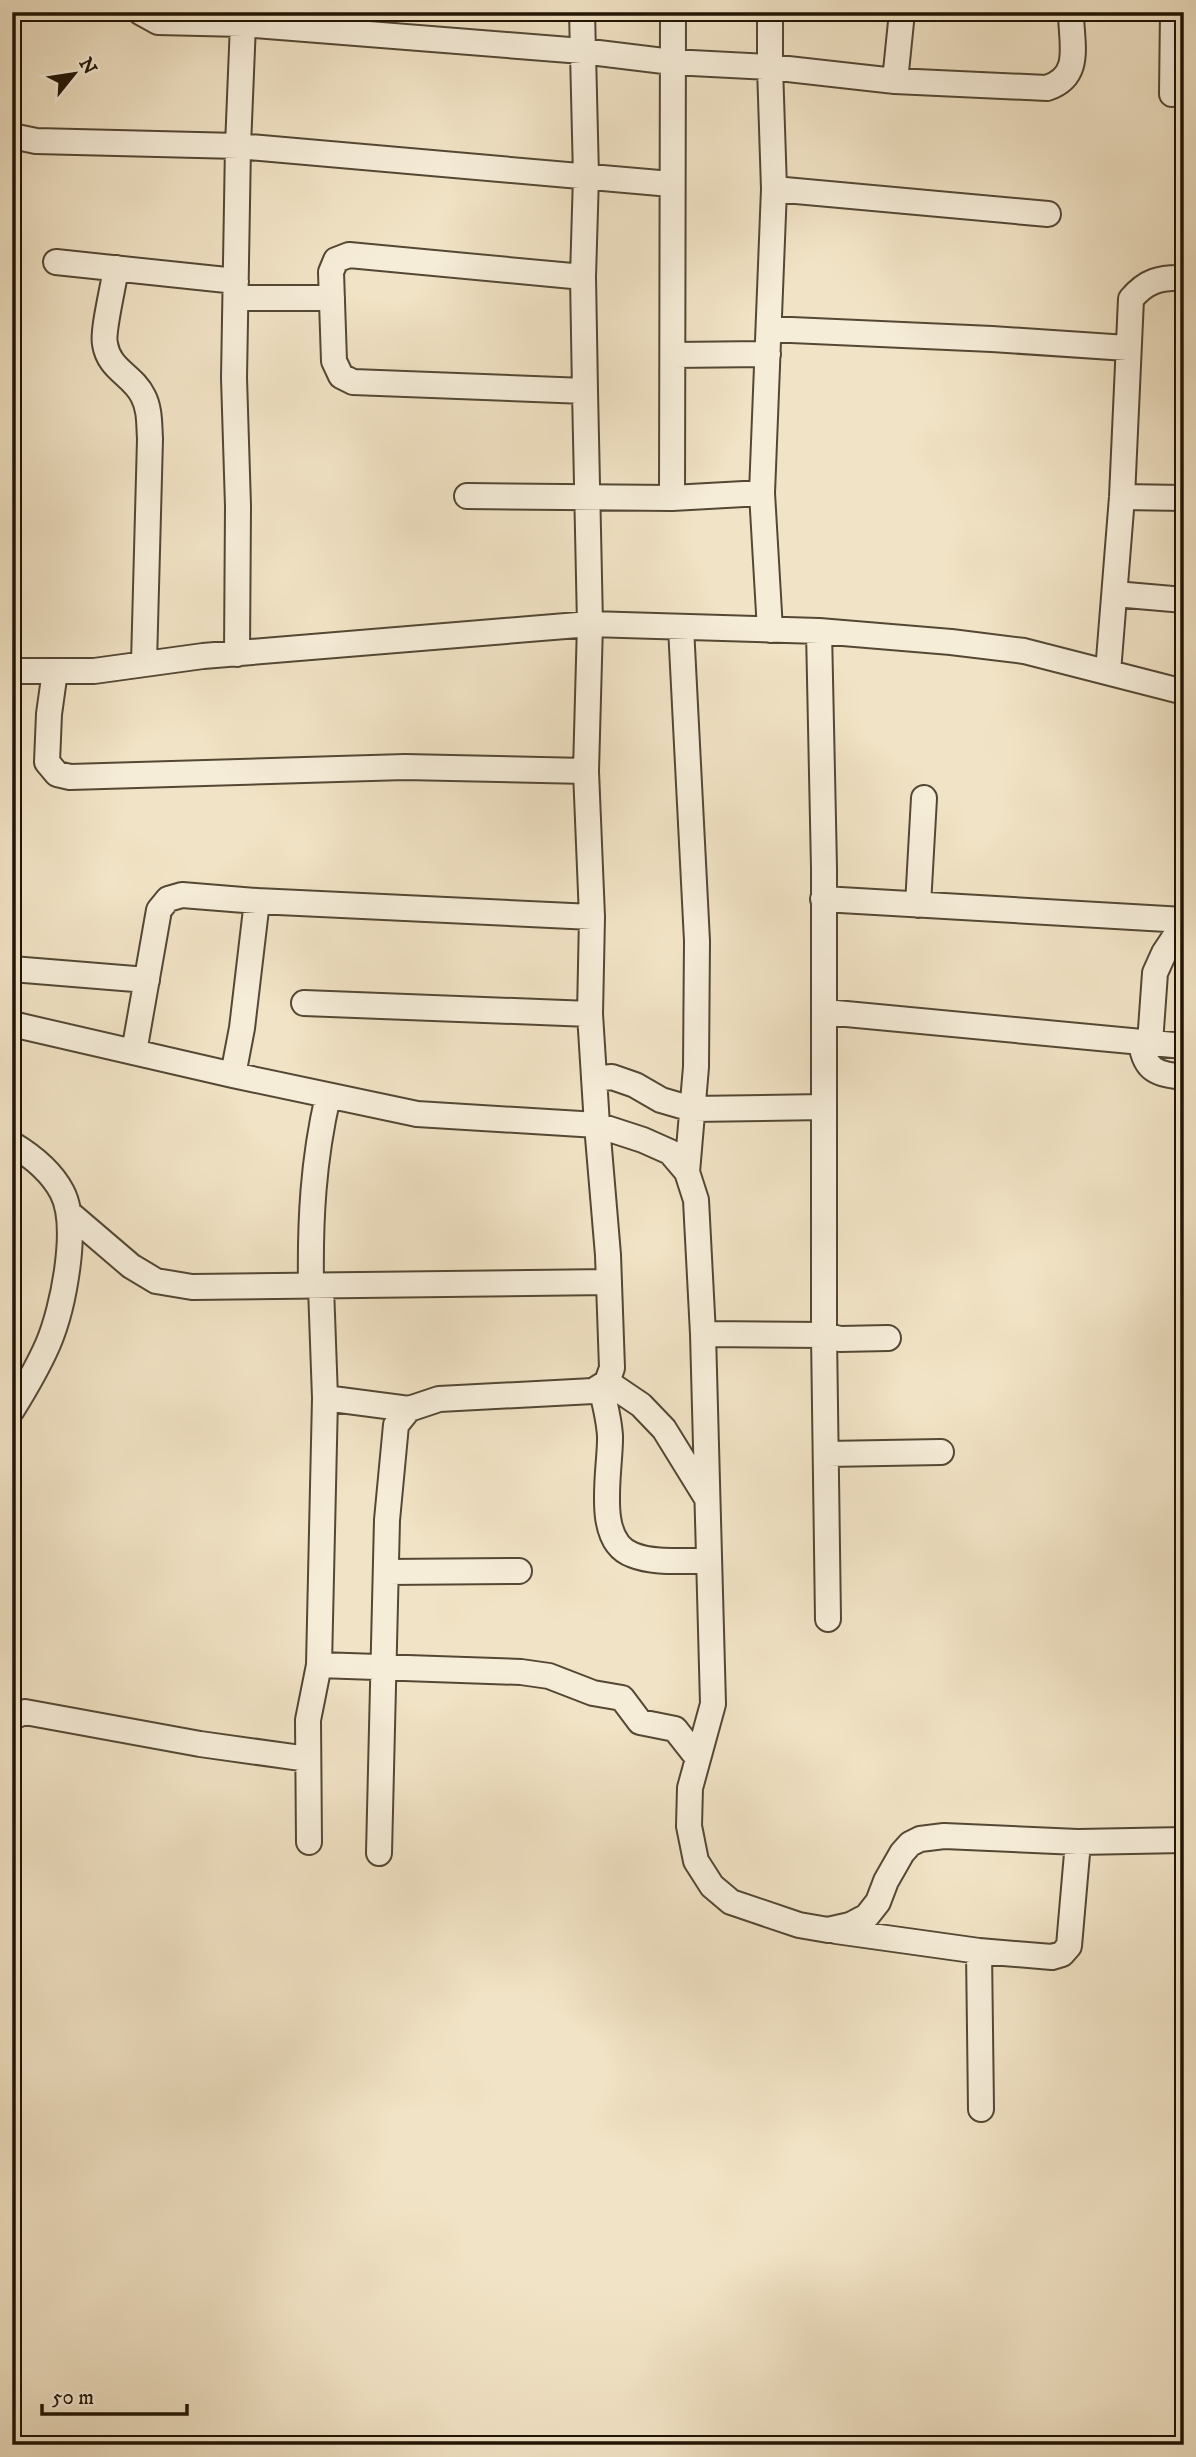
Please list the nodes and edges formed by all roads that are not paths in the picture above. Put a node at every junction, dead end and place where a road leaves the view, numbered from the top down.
1 (140, 12) edge
2 (582, 12) edge
3 (673, 12) edge
4 (770, 12) edge
5 (902, 12) edge
6 (1070, 12) edge
7 (1173, 12) edge
8 (243, 24) junction
9 (582, 51) junction
10 (672, 62) junction
11 (770, 67) junction
12 (895, 81) junction
13 (1172, 94) dead end
14 (12, 136) edge
15 (238, 146) junction
16 (586, 176) junction
17 (671, 184) junction
18 (774, 189) junction
19 (1048, 214) dead end
20 (56, 262) dead end
21 (117, 268) junction
22 (583, 277) junction
23 (1184, 278) edge
24 (236, 290) junction
25 (332, 298) junction
26 (768, 329) junction
27 (1127, 348) junction
28 (768, 354) junction
29 (673, 355) junction
30 (585, 391) junction
31 (762, 493) junction
32 (467, 496) dead end
33 (587, 497) junction
34 (1122, 497) junction
35 (672, 498) junction
36 (1184, 498) edge
37 (1115, 594) junction
38 (1184, 600) edge
39 (590, 624) junction
40 (681, 627) junction
41 (770, 630) junction
42 (819, 631) junction
43 (237, 654) junction
44 (144, 663) junction
45 (12, 671) edge
46 (55, 671) junction
47 (1108, 671) junction
48 (1184, 692) edge
49 (586, 771) junction
50 (924, 798) dead end
51 (824, 899) junction
52 (257, 901) junction
53 (918, 905) junction
54 (592, 917) junction
55 (1184, 922) edge
56 (12, 969) edge
57 (147, 981) junction
58 (304, 1003) dead end
59 (825, 1012) junction
60 (590, 1014) junction
61 (12, 1024) edge
62 (1145, 1043) junction
63 (1184, 1046) edge
64 (134, 1052) junction
65 (233, 1075) junction
66 (1184, 1077) edge
67 (594, 1079) junction
68 (328, 1096) junction
69 (824, 1107) junction
70 (692, 1109) junction
71 (597, 1125) junction
72 (12, 1144) edge
73 (687, 1172) junction
74 (69, 1213) junction
75 (609, 1282) junction
76 (316, 1286) junction
77 (703, 1334) junction
78 (824, 1335) junction
79 (888, 1338) dead end
80 (604, 1385) junction
81 (325, 1398) junction
82 (409, 1409) junction
83 (12, 1410) edge
84 (942, 1452) dead end
85 (827, 1454) junction
86 (707, 1499) junction
87 (708, 1561) junction
88 (519, 1571) dead end
89 (386, 1572) junction
90 (828, 1619) dead end
91 (319, 1665) junction
92 (385, 1666) junction
93 (12, 1717) edge
94 (697, 1757) junction
95 (308, 1759) junction
96 (1184, 1840) edge
97 (309, 1842) dead end
98 (1078, 1842) junction
99 (379, 1853) dead end
100 (828, 1930) junction
101 (979, 1951) junction
102 (981, 2109) dead end

1 - 8 street
2 - 9 street
3 - 10 street
4 - 11 street
5 - 12 street
6 - 12 street
7 - 13 street
8 - 9 street
8 - 15 street
9 - 10 street
9 - 16 street
10 - 11 street
10 - 17 street
11 - 12 street
11 - 18 street
14 - 15 street
15 - 16 street
15 - 24 street
16 - 17 street
16 - 22 street
17 - 29 street
18 - 19 street
18 - 26 street
20 - 21 street
21 - 24 street
21 - 44 street
22 - 25 street
22 - 30 street
23 - 27 street
24 - 25 street
24 - 43 street
25 - 30 street
26 - 27 street
26 - 28 street
27 - 34 street
28 - 29 street
28 - 31 street
29 - 35 street
30 - 33 street
31 - 35 street
31 - 41 street
32 - 33 street
33 - 35 street
33 - 39 street
34 - 36 street
34 - 37 street
37 - 38 street
37 - 47 street
39 - 40 street
39 - 43 street
39 - 49 street
40 - 41 street
40 - 70 street
41 - 42 street
42 - 47 street
42 - 51 street
43 - 44 street
44 - 46 street
45 - 46 street
46 - 49 street
47 - 48 street
49 - 54 street
50 - 53 street
51 - 53 street
51 - 59 street
52 - 54 street
52 - 57 street
52 - 65 street
53 - 55 street
54 - 60 street
55 - 62 street
56 - 57 street
57 - 64 street
58 - 60 street
59 - 62 street
59 - 69 street
60 - 67 street
61 - 64 street
62 - 63 street
62 - 66 street
64 - 65 street
65 - 68 street
67 - 70 street
67 - 71 street
68 - 71 street
68 - 76 street
69 - 70 street
69 - 78 street
70 - 73 street
71 - 73 street
71 - 75 street
72 - 74 street
73 - 77 street
74 - 76 street
74 - 83 street
75 - 76 street
75 - 80 street
76 - 81 street
77 - 78 street
77 - 86 street
78 - 79 street
78 - 85 street
80 - 82 street
80 - 86 street
80 - 87 street
81 - 82 street
81 - 91 street
82 - 89 street
84 - 85 street
85 - 90 street
86 - 87 street
87 - 94 street
88 - 89 street
89 - 92 street
91 - 92 street
91 - 95 street
92 - 94 street
92 - 99 street
93 - 95 street
94 - 100 street
95 - 97 street
96 - 98 street
98 - 100 street
98 - 101 street
100 - 101 street
101 - 102 street

